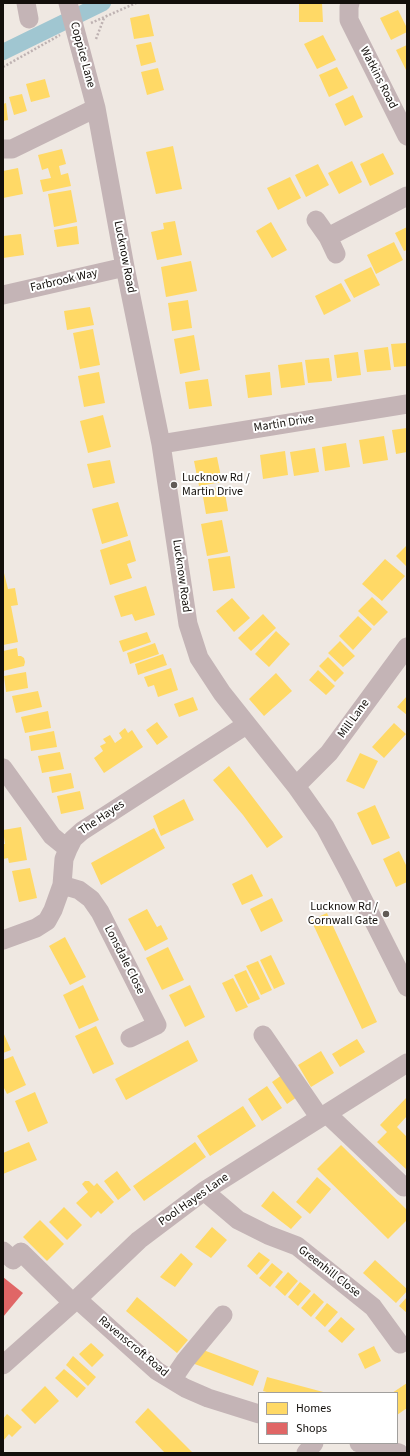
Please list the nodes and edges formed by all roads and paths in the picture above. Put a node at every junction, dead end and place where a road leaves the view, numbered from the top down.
1 (68, 3) edge
2 (136, 3) edge
3 (349, 11) edge
4 (88, 24) dead end
5 (62, 35) dead end
6 (3, 67) edge
7 (96, 108) junction
8 (407, 136) edge
9 (3, 149) edge
10 (407, 196) edge
11 (316, 220) dead end
12 (125, 267) junction
13 (3, 296) edge
14 (407, 404) edge
15 (161, 444) junction
16 (407, 647) edge
17 (246, 725) junction
18 (3, 768) edge
19 (296, 786) junction
20 (68, 849) junction
21 (62, 885) junction
22 (3, 940) edge
23 (407, 987) edge
24 (263, 1035) dead end
25 (130, 1038) dead end
26 (407, 1063) edge
27 (324, 1116) junction
28 (404, 1187) dead end
29 (204, 1191) junction
30 (3, 1251) edge
31 (75, 1301) junction
32 (223, 1315) dead end
33 (400, 1344) dead end
34 (6, 1357) edge
35 (172, 1380) junction
36 (258, 1414) edge
37 (313, 1444) edge
38 (363, 1444) edge
39 (306, 1453) edge
40 (399, 1453) edge

1 - 7 street, Coppice Lane
2 - 4 path
3 - 8 street, Watkins Road
5 - 6 path
7 - 9 street
7 - 12 street, Lucknow Road
10 - 11 street
12 - 13 street, Farbrook Way
12 - 15 street, Lucknow Road
14 - 15 street, Martin Drive
15 - 17 street, Lucknow Road
16 - 19 street, Mill Lane
17 - 19 street, Lucknow Road
17 - 20 street, The Hayes
18 - 20 street
19 - 23 street, Lucknow Road
20 - 21 street, The Hayes
21 - 22 street, The Hayes
21 - 25 street, Lonsdale Close
24 - 27 street
26 - 27 street, Pool Hayes Lane
27 - 28 street
27 - 29 street, Pool Hayes Lane
29 - 31 street, Pool Hayes Lane
29 - 33 street, Greenhill Close
30 - 31 street, Ravenscroft Road
31 - 34 street, Pool Hayes Lane
31 - 35 street, Ravenscroft Road
32 - 35 street
35 - 36 street, Ravenscroft Road
37 - 39 street
38 - 40 street

